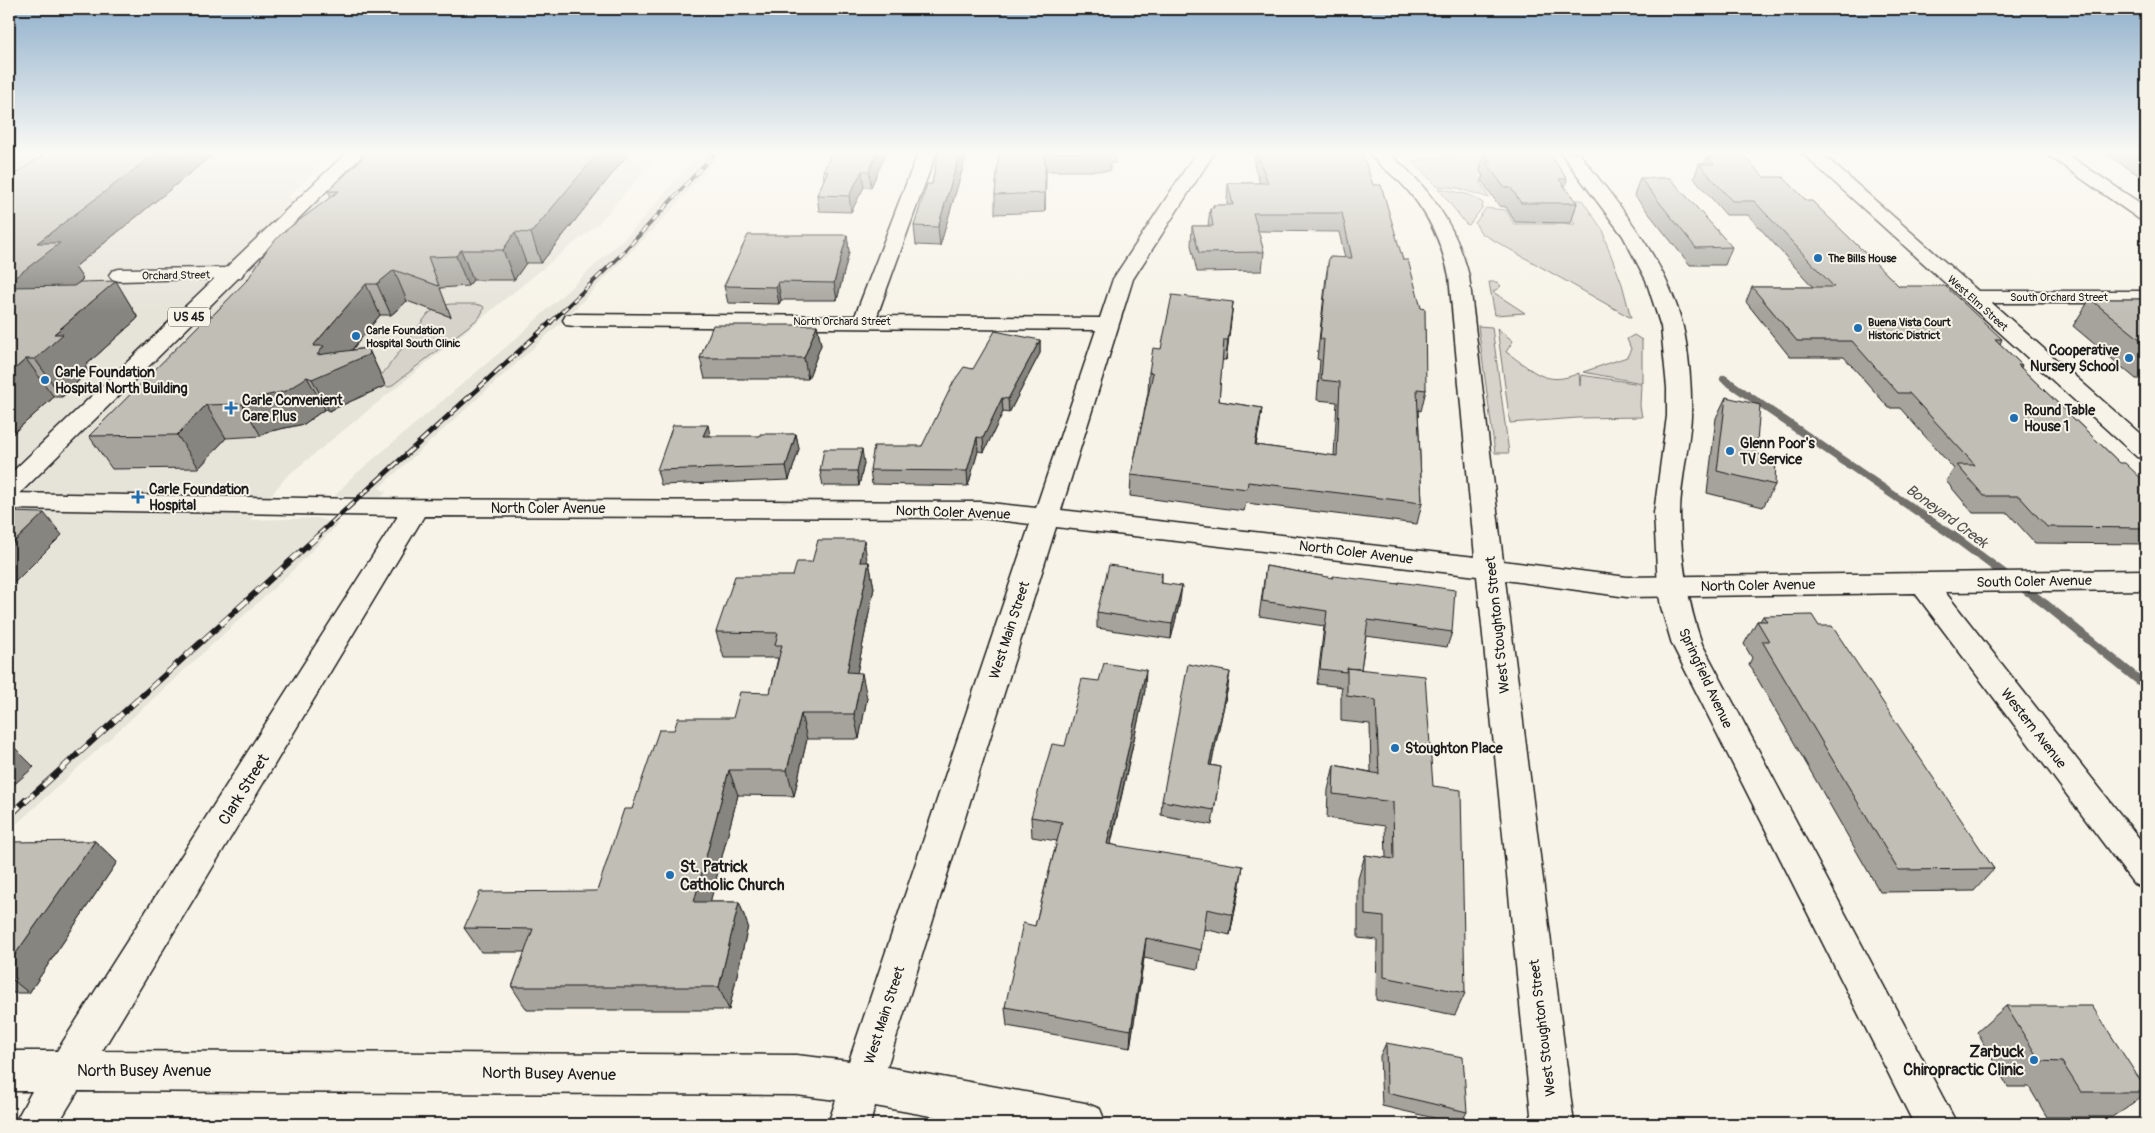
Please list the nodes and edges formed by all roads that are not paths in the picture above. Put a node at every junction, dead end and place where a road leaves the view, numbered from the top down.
1 (302, 206) edge
2 (907, 206) edge
3 (1171, 206) edge
4 (1432, 206) edge
5 (1609, 206) edge
6 (1870, 206) edge
7 (2132, 206) edge
8 (2146, 215) edge
9 (233, 274) junction
10 (119, 275) dead end
11 (1973, 297) junction
12 (2146, 297) edge
13 (574, 320) dead end
14 (864, 321) junction
15 (1110, 324) junction
16 (2146, 452) edge
17 (9, 490) edge
18 (9, 501) edge
19 (416, 507) junction
20 (1046, 517) junction
21 (1491, 569) junction
22 (2146, 580) edge
23 (1922, 582) junction
24 (1672, 588) junction
25 (2146, 873) edge
26 (68, 1070) junction
27 (9, 1071) edge
28 (862, 1083) junction
29 (35, 1124) edge
30 (849, 1124) edge
31 (1085, 1124) edge
32 (1553, 1124) edge
33 (1936, 1124) edge

1 - 9 street, US 45
2 - 14 street
3 - 15 street, West Main Street
4 - 21 street, West Stoughton Street
5 - 24 street, Springfield Avenue
6 - 11 street, West Elm Street
7 - 8 street
9 - 10 street, Orchard Street
9 - 17 street, US 45
11 - 12 street, South Orchard Street
11 - 16 street, West Elm Street
13 - 14 street, North Orchard Street
14 - 15 street, North Orchard Street
15 - 20 street, West Main Street
18 - 19 street, North Coler Avenue
19 - 20 street, North Coler Avenue
19 - 26 street, Clark Street
20 - 21 street, North Coler Avenue
20 - 28 street, West Main Street
21 - 24 street, North Coler Avenue
21 - 32 street, West Stoughton Street
22 - 23 street, South Coler Avenue
23 - 24 street, North Coler Avenue
23 - 25 street, Western Avenue
24 - 33 street, Springfield Avenue
26 - 27 street, North Busey Avenue
26 - 28 street, North Busey Avenue
26 - 29 street, Clark Street
28 - 30 street, West Main Street
28 - 31 street, North Busey Avenue

